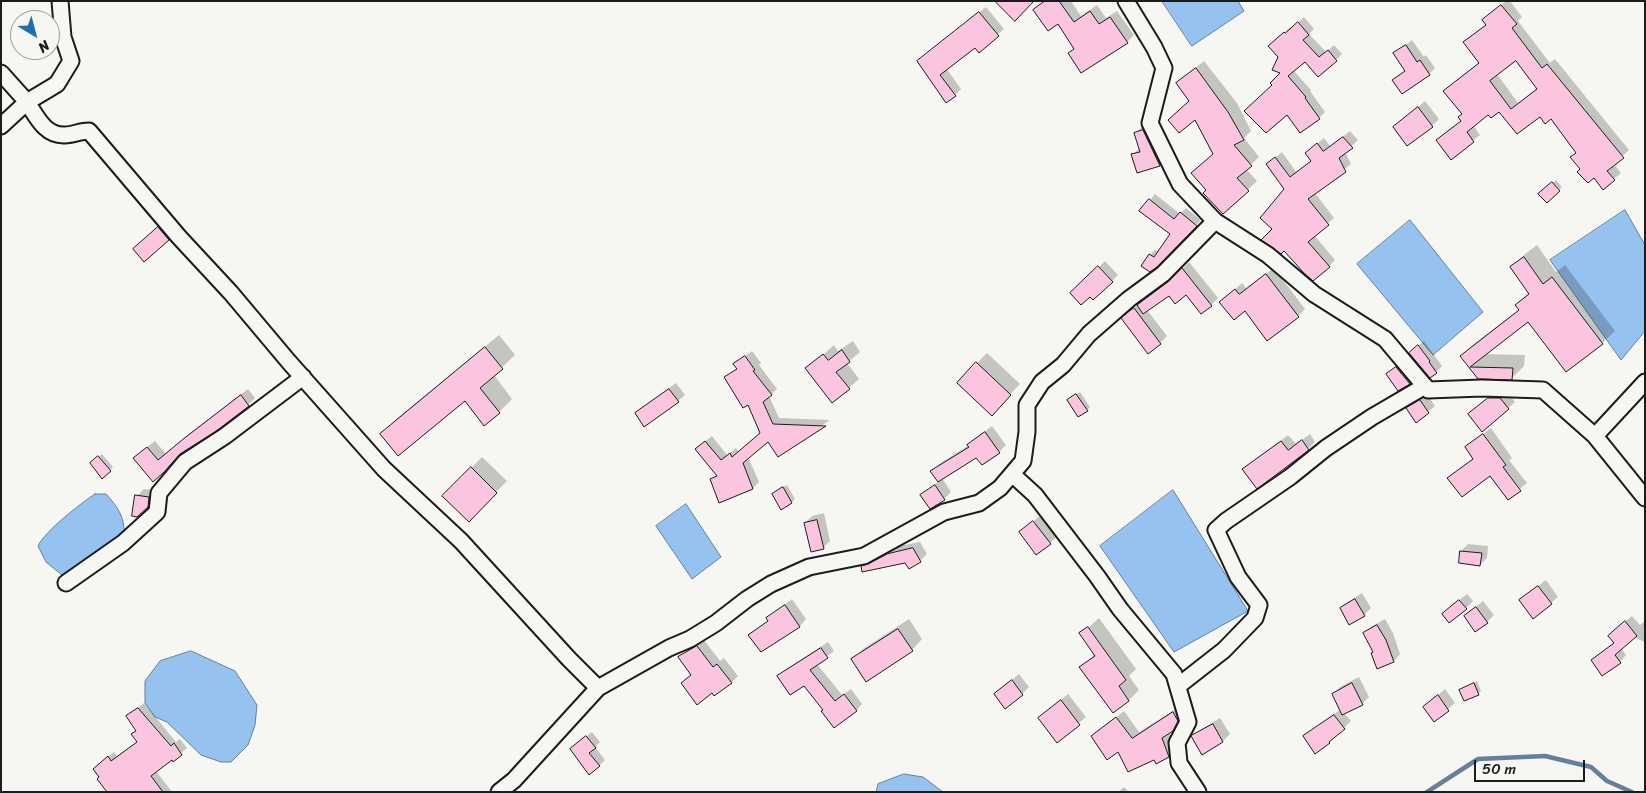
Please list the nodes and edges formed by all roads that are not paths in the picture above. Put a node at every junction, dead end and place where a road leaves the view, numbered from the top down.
1 (60, 1) edge
2 (1126, 1) edge
3 (1, 73) edge
4 (27, 102) junction
5 (1, 126) edge
6 (1215, 221) junction
7 (303, 377) junction
8 (1645, 382) edge
9 (1425, 386) junction
10 (1595, 436) junction
11 (1012, 474) junction
12 (1645, 498) edge
13 (66, 583) dead end
14 (1178, 686) junction
15 (598, 688) junction
16 (499, 792) edge
17 (1198, 792) edge

1 - 4 street
2 - 6 street
3 - 4 street
4 - 5 street
4 - 7 street
6 - 9 street
6 - 11 street
7 - 13 street
7 - 15 street
8 - 10 street
9 - 10 street
9 - 14 street
10 - 12 street
11 - 14 street
11 - 15 street
14 - 17 street
15 - 16 street

